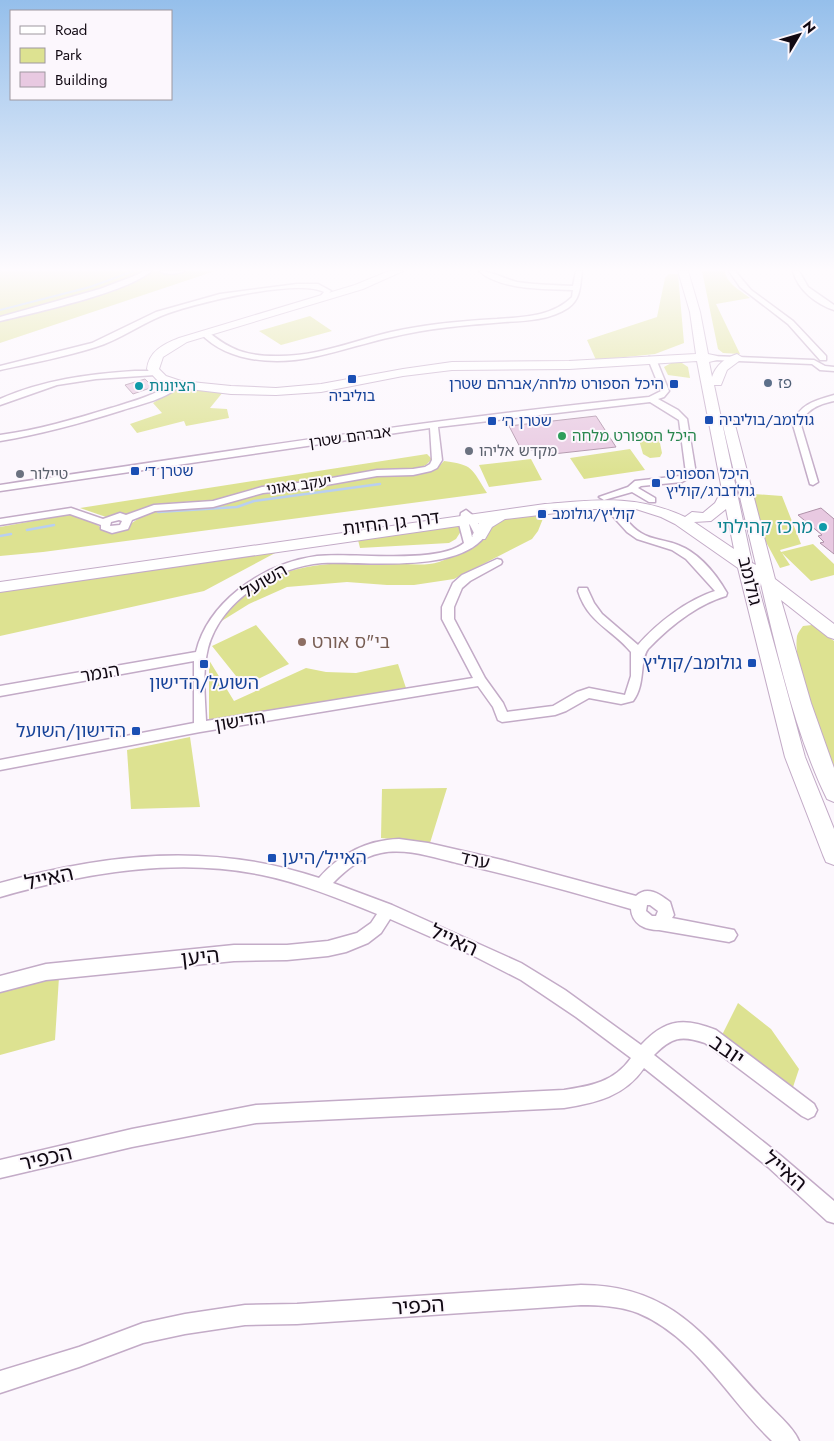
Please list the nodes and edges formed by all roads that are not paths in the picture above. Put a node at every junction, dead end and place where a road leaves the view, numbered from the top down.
1 (108, 338) edge
2 (189, 338) edge
3 (211, 338) edge
4 (379, 338) edge
5 (697, 338) edge
6 (701, 338) edge
7 (707, 338) edge
8 (805, 338) edge
9 (709, 355) junction
10 (670, 358) junction
11 (737, 358) junction
12 (823, 358) junction
13 (652, 359) junction
14 (834, 361) edge
15 (814, 362) junction
16 (0, 368) edge
17 (834, 369) edge
18 (155, 373) junction
19 (711, 380) junction
20 (178, 384) junction
21 (834, 398) edge
22 (651, 399) junction
23 (0, 402) edge
24 (434, 426) junction
25 (0, 438) edge
26 (813, 482) dead end
27 (633, 487) junction
28 (0, 488) edge
29 (730, 488) junction
30 (652, 500) junction
31 (601, 501) junction
32 (637, 506) junction
33 (502, 515) junction
34 (620, 516) junction
35 (468, 517) junction
36 (692, 517) junction
37 (0, 522) edge
38 (480, 536) junction
39 (461, 550) junction
40 (744, 558) junction
41 (497, 562) dead end
42 (0, 575) edge
43 (767, 575) junction
44 (0, 587) edge
45 (583, 591) dead end
46 (802, 607) junction
47 (776, 611) junction
48 (834, 618) edge
49 (834, 633) edge
50 (638, 654) junction
51 (200, 655) junction
52 (481, 681) junction
53 (0, 691) edge
54 (200, 728) junction
55 (0, 765) edge
56 (834, 793) edge
57 (834, 855) edge
58 (322, 886) junction
59 (0, 890) edge
60 (638, 904) junction
61 (386, 910) junction
62 (659, 923) junction
63 (729, 935) dead end
64 (0, 984) edge
65 (643, 1056) junction
66 (808, 1110) dead end
67 (0, 1169) edge
68 (834, 1214) edge
69 (0, 1382) edge
70 (788, 1441) edge

1 - 16 street
2 - 18 main road
3 - 4 street
5 - 10 main road
6 - 9 main road, גולומב
7 - 9 main road, גולומב
8 - 12 street
9 - 10 main road
9 - 11 main road
9 - 19 main road, גולומב
10 - 13 main road
10 - 19 main road
11 - 15 street
11 - 19 main road
12 - 14 street
12 - 15 street
13 - 20 main road
13 - 22 street
15 - 17 street
18 - 20 main road
18 - 23 street
19 - 29 main road, גולומב
19 - 43 main road, גולומב
20 - 25 street
21 - 26 street
22 - 24 street, אברהם שטרן
22 - 27 street
24 - 28 street, אברהם שטרן
24 - 37 street, יעקב גאוני
27 - 30 street
27 - 31 street
29 - 36 main road
29 - 40 main road, גולומב
30 - 31 main road, דרך גן החיות
30 - 36 main road, דרך גן החיות
31 - 32 main road, דרך גן החיות
31 - 33 main road, דרך גן החיות
31 - 34 street
31 - 35 main road, דרך גן החיות
32 - 34 street
32 - 40 main road, דרך גן החיות
33 - 35 main road, דרך גן החיות
33 - 38 main road
34 - 50 street
35 - 38 street
35 - 39 street
35 - 42 main road, דרך גן החיות
35 - 44 main road, דרך גן החיות
36 - 40 main road, דרך גן החיות
38 - 39 street, השועל
39 - 51 street, השועל
40 - 43 main road
40 - 57 main road, גולומב
41 - 52 street
43 - 46 main road
43 - 47 main road, גולומב
43 - 48 main road
45 - 50 street
46 - 47 main road
46 - 49 main road
47 - 56 main road, גולומב
50 - 52 street
51 - 53 street, הנמר
51 - 54 street, השועל
52 - 54 street, הדישון
54 - 55 street, הדישון
58 - 59 street, האייל
58 - 60 street, ערד
58 - 61 street, האייל
60 - 62 street
60 - 62 street
61 - 64 street, היען
61 - 65 street, האייל
62 - 63 street
65 - 66 street, יובב
65 - 67 street, הכפיר
65 - 68 street, האייל
69 - 70 street, הכפיר

